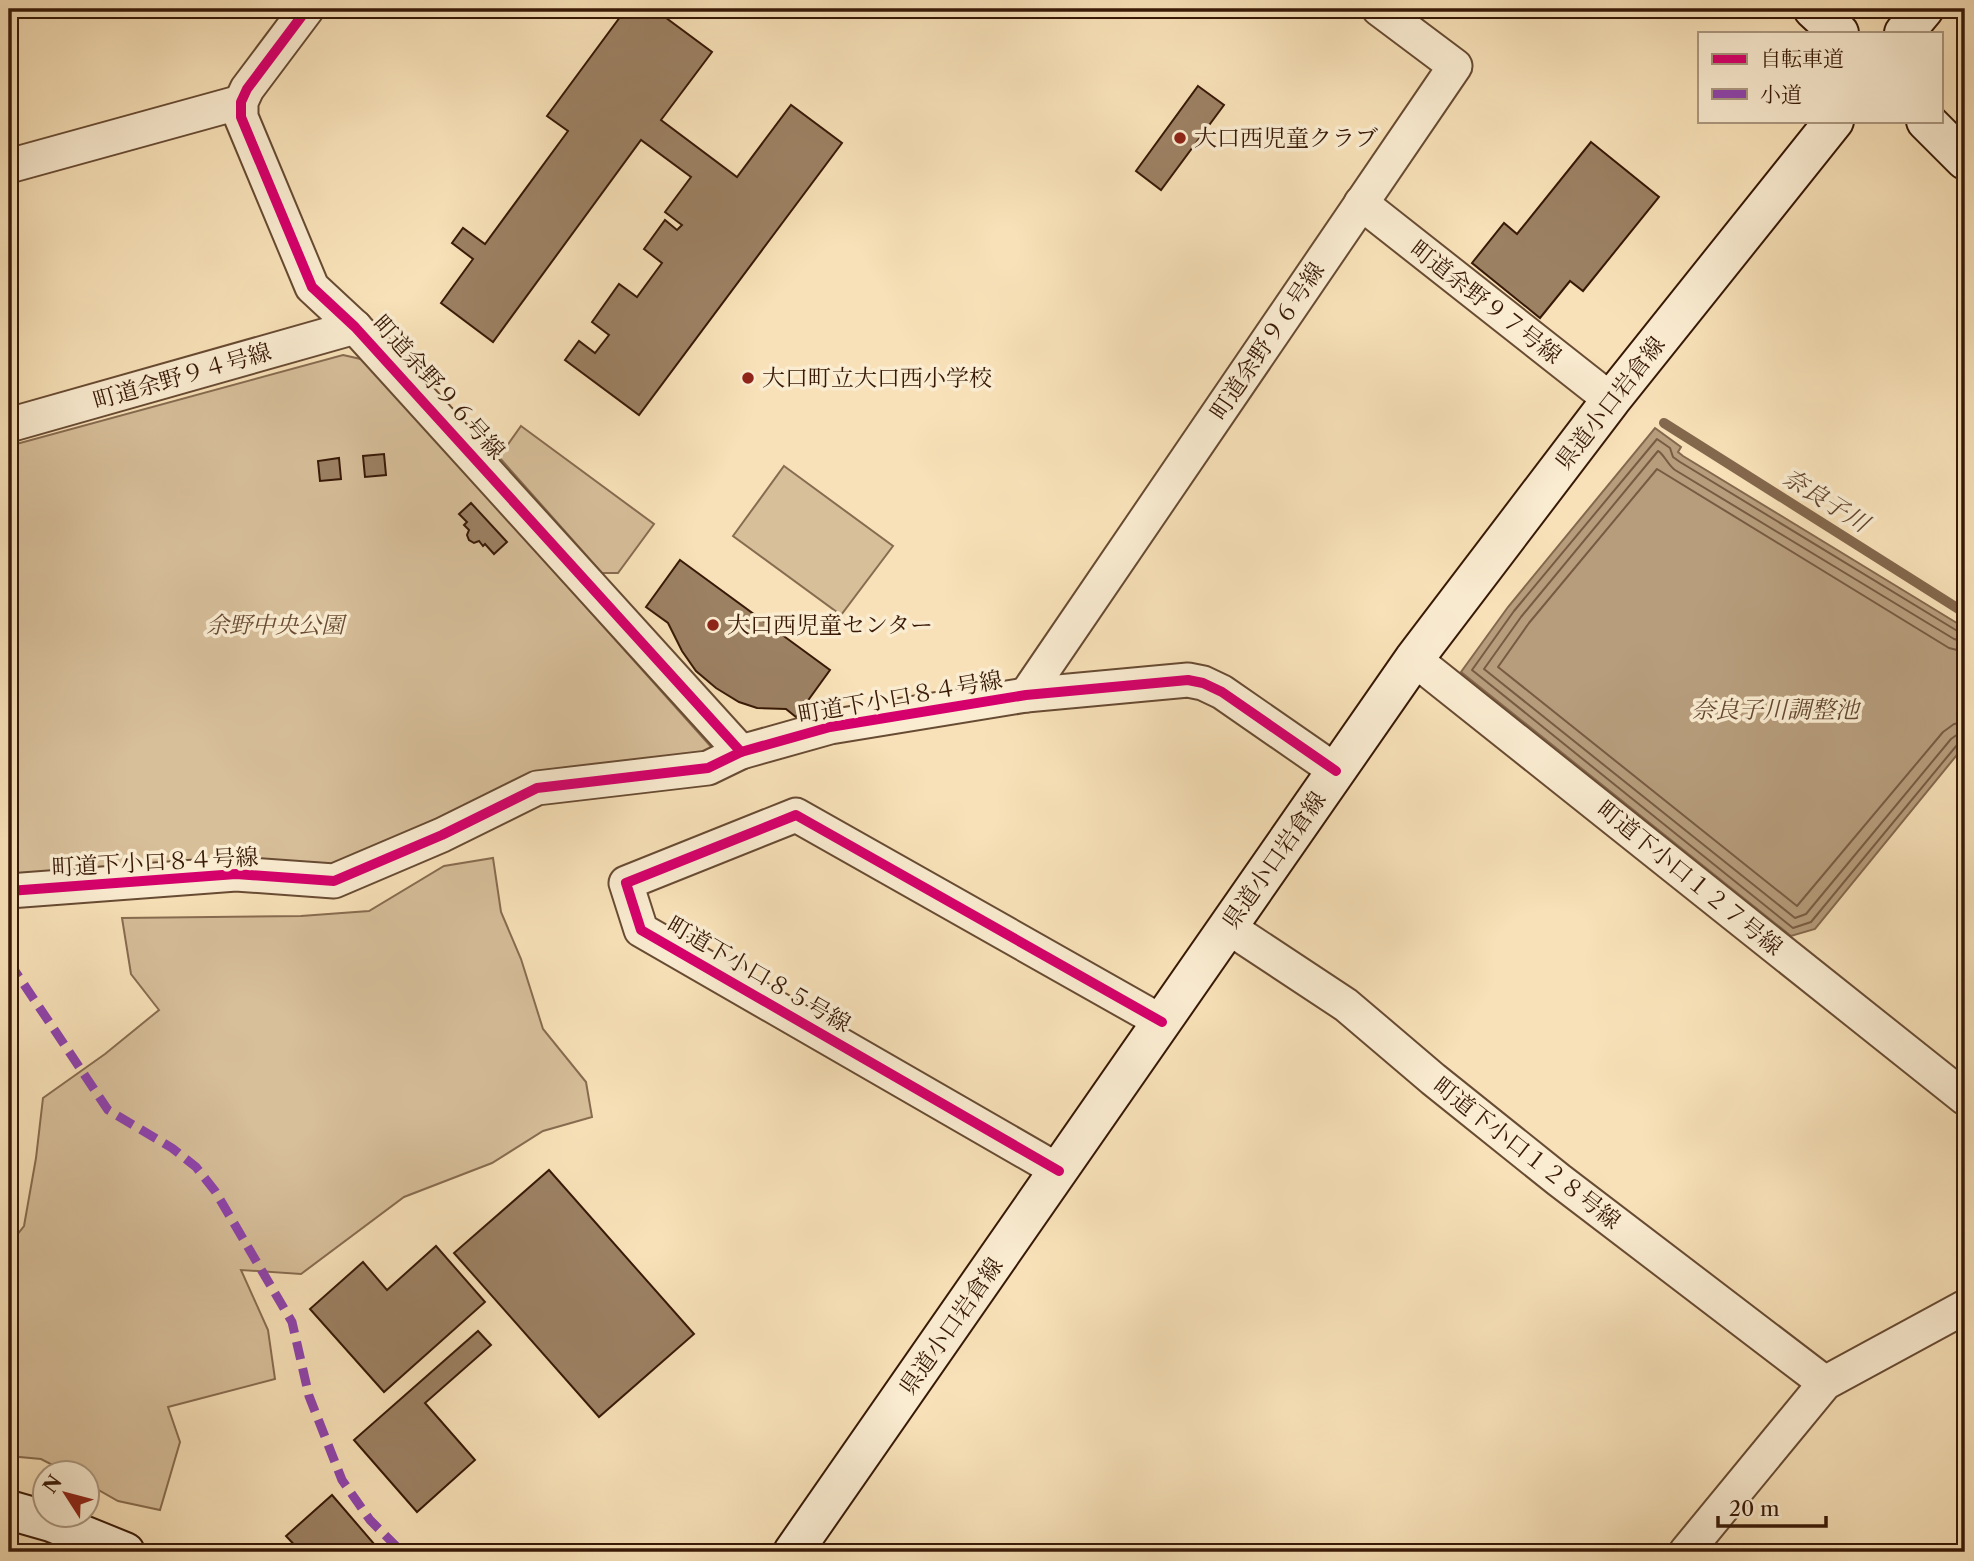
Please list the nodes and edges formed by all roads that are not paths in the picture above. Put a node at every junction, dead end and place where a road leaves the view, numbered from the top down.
1 (307, 9) edge
2 (1379, 9) edge
3 (1813, 9) edge
4 (1924, 9) edge
5 (1838, 32) edge
6 (1905, 32) edge
7 (241, 103) junction
8 (1832, 122) edge
9 (1927, 122) edge
10 (1965, 160) edge
11 (9, 166) edge
12 (1361, 204) junction
13 (355, 327) junction
14 (1611, 400) junction
15 (9, 425) edge
16 (1414, 659) junction
17 (1026, 695) junction
18 (741, 752) junction
19 (1336, 771) junction
20 (9, 891) edge
21 (1228, 927) junction
22 (1162, 1022) junction
23 (1965, 1098) edge
24 (1059, 1171) junction
25 (1965, 1307) edge
26 (1825, 1383) junction
27 (9, 1510) edge
28 (125, 1552) edge
29 (793, 1552) edge
30 (1686, 1552) edge

1 - 7 street
2 - 12 street, 町道余野９６号線
3 - 5 main road
4 - 6 main road
7 - 11 street
7 - 13 street, 町道余野９６号線
8 - 14 main road, 県道小口岩倉線
9 - 10 main road
12 - 14 street, 町道余野９７号線
12 - 17 street, 町道余野９６号線
13 - 15 street, 町道余野９４号線
13 - 18 street, 町道余野９６号線
14 - 16 main road, 県道小口岩倉線
16 - 19 main road, 県道小口岩倉線
16 - 23 street, 町道下小口１２７号線
17 - 18 street, 町道下小口８４号線
17 - 19 street, 町道下小口８４号線
18 - 20 street, 町道下小口８４号線
19 - 21 main road, 県道小口岩倉線
21 - 22 main road, 県道小口岩倉線
21 - 26 street, 町道下小口１２８号線
22 - 24 main road, 県道小口岩倉線
22 - 24 street, 町道下小口８５号線
24 - 29 main road, 県道小口岩倉線
25 - 26 street
26 - 30 street
27 - 28 main road

